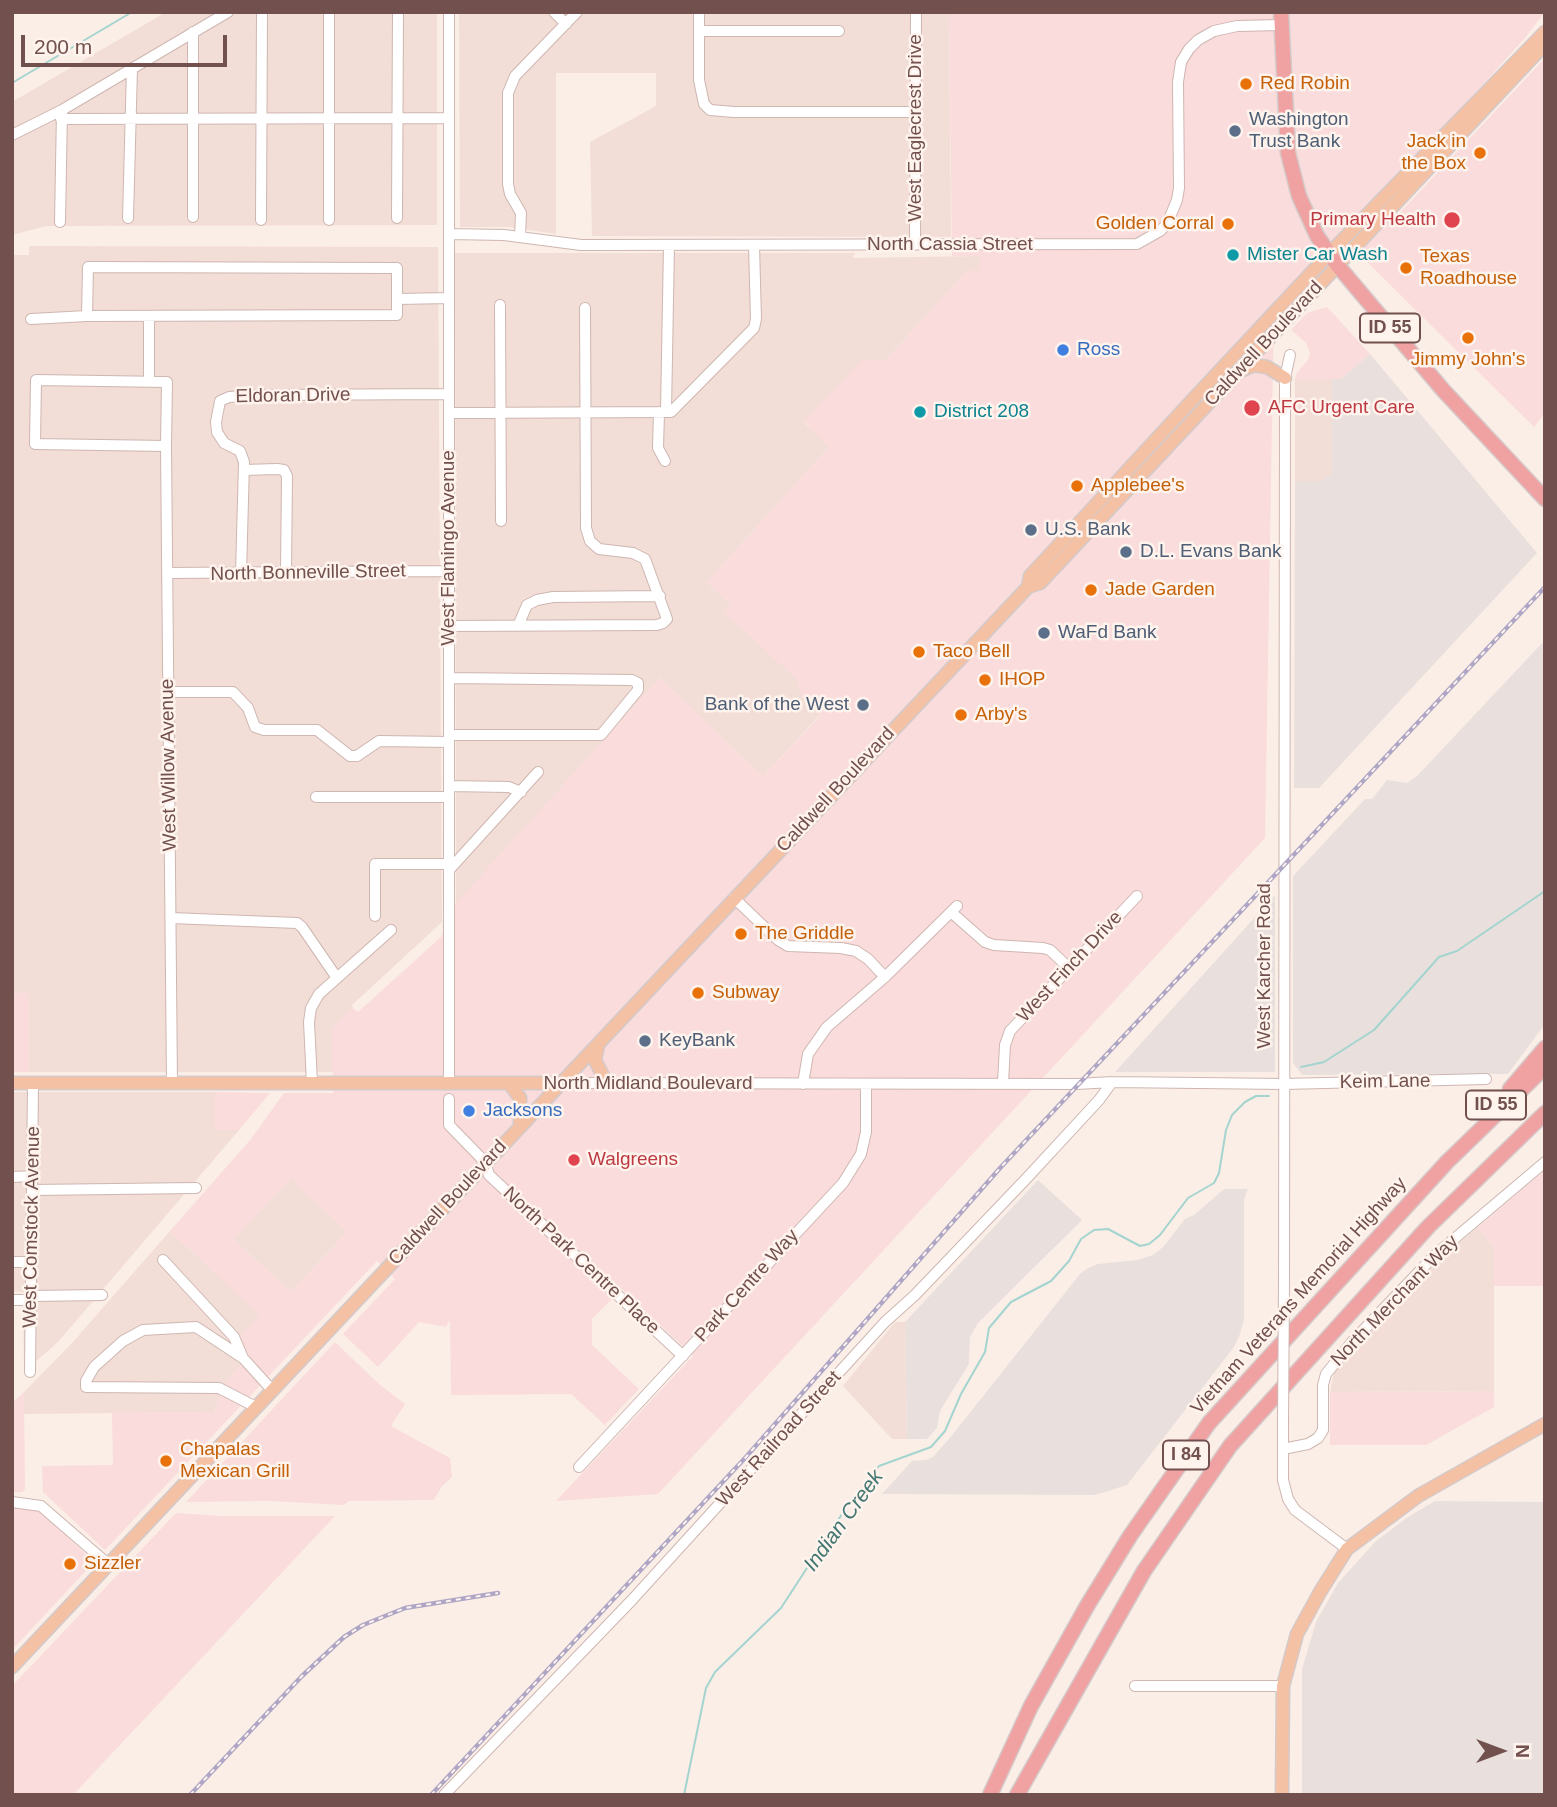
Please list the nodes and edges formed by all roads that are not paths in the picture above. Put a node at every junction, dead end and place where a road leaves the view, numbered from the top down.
1 (228, 12) edge
2 (262, 12) edge
3 (329, 12) edge
4 (398, 12) edge
5 (449, 12) edge
6 (554, 12) edge
7 (577, 12) edge
8 (699, 12) edge
9 (916, 12) edge
10 (1281, 19) edge
11 (566, 24) junction
12 (699, 31) junction
13 (839, 31) dead end
14 (1545, 32) edge
15 (193, 33) junction
16 (1545, 44) edge
17 (132, 68) junction
18 (1494, 94) junction
19 (916, 112) junction
20 (62, 115) junction
21 (398, 118) junction
22 (449, 118) junction
23 (329, 119) junction
24 (131, 120) junction
25 (192, 120) junction
26 (261, 120) junction
27 (12, 135) edge
28 (193, 217) dead end
29 (128, 218) dead end
30 (397, 218) dead end
31 (261, 220) dead end
32 (329, 220) dead end
33 (60, 222) dead end
34 (449, 234) junction
35 (520, 237) junction
36 (669, 245) junction
37 (754, 245) junction
38 (915, 245) junction
39 (1334, 260) junction
40 (449, 298) junction
41 (397, 299) junction
42 (500, 305) dead end
43 (585, 308) dead end
44 (88, 316) junction
45 (149, 317) junction
46 (31, 319) dead end
47 (1290, 355) dead end
48 (1237, 373) junction
49 (1285, 378) junction
50 (149, 381) junction
51 (449, 394) junction
52 (500, 412) junction
53 (586, 412) junction
54 (663, 412) junction
55 (449, 413) junction
56 (166, 446) junction
57 (665, 461) dead end
58 (244, 470) junction
59 (1545, 499) edge
60 (501, 521) dead end
61 (449, 571) junction
62 (286, 572) junction
63 (167, 573) junction
64 (241, 574) junction
65 (1028, 587) junction
66 (660, 596) junction
67 (449, 626) junction
68 (518, 626) junction
69 (449, 678) junction
70 (168, 692) junction
71 (449, 739) junction
72 (538, 772) dead end
73 (449, 792) junction
74 (521, 792) junction
75 (316, 797) dead end
76 (449, 867) junction
77 (1137, 896) dead end
78 (734, 898) junction
79 (375, 916) dead end
80 (171, 918) junction
81 (391, 930) dead end
82 (1069, 968) junction
83 (885, 977) junction
84 (337, 978) junction
85 (598, 1045) junction
86 (1545, 1048) edge
87 (1545, 1067) edge
88 (1486, 1079) dead end
89 (1112, 1082) junction
90 (12, 1083) edge
91 (33, 1083) junction
92 (172, 1083) junction
93 (312, 1083) junction
94 (449, 1083) junction
95 (509, 1083) junction
96 (561, 1083) junction
97 (1003, 1083) junction
98 (607, 1084) junction
99 (803, 1084) junction
100 (866, 1084) junction
101 (1284, 1084) junction
102 (449, 1099) dead end
103 (1545, 1113) edge
104 (520, 1126) junction
105 (485, 1162) junction
106 (1447, 1162) junction
107 (1545, 1162) edge
108 (33, 1176) junction
109 (12, 1177) edge
110 (196, 1188) dead end
111 (32, 1189) junction
112 (163, 1260) dead end
113 (12, 1262) edge
114 (32, 1262) junction
115 (102, 1295) dead end
116 (31, 1298) junction
117 (12, 1300) edge
118 (683, 1356) junction
119 (243, 1359) junction
120 (30, 1372) dead end
121 (272, 1390) junction
122 (256, 1407) junction
123 (1545, 1424) edge
124 (1283, 1450) junction
125 (579, 1467) dead end
126 (12, 1502) edge
127 (1347, 1549) junction
128 (108, 1564) junction
129 (12, 1667) edge
130 (1135, 1686) dead end
131 (1283, 1686) junction
132 (444, 1795) edge
133 (990, 1795) edge
134 (1017, 1795) edge
135 (1282, 1795) edge

1 - 15 street
2 - 26 street
3 - 23 street
4 - 21 street
5 - 22 street, West Flamingo Avenue
6 - 11 street
7 - 11 street
8 - 12 street
9 - 19 street, West Eaglecrest Drive
10 - 38 street, North Cassia Street
10 - 39 highway, ID 55
11 - 35 street
12 - 13 street
12 - 19 street
14 - 18 main road
15 - 17 street
15 - 25 street
16 - 18 main road
17 - 20 street
17 - 24 street
18 - 39 main road, Caldwell Boulevard
19 - 38 street, West Eaglecrest Drive
20 - 24 street
20 - 27 street
20 - 33 street
21 - 22 street
21 - 23 street
21 - 30 street
22 - 34 street, West Flamingo Avenue
23 - 26 street
23 - 32 street
24 - 25 street
24 - 29 street
25 - 26 street
25 - 28 street
26 - 31 street
34 - 35 street, North Cassia Street
34 - 40 street, West Flamingo Avenue
35 - 36 street, North Cassia Street
36 - 37 street, North Cassia Street
36 - 54 street
37 - 38 street, North Cassia Street
37 - 54 street
39 - 48 main road, Caldwell Boulevard
39 - 59 highway, ID 55
39 - 65 main road, Caldwell Boulevard
40 - 41 street
40 - 51 street, West Flamingo Avenue
41 - 44 street
41 - 45 street
42 - 52 street
43 - 53 street
44 - 45 street
44 - 46 street
45 - 50 street
47 - 49 street, West Karcher Road
48 - 49 main road
48 - 65 main road, Caldwell Boulevard
49 - 101 street, West Karcher Road
50 - 56 street, West Willow Avenue
50 - 56 street
51 - 55 street, West Flamingo Avenue
51 - 58 street, Eldoran Drive
52 - 53 street
52 - 55 street
52 - 60 street
53 - 54 street
53 - 66 street
54 - 57 street
55 - 61 street, West Flamingo Avenue
56 - 63 street, West Willow Avenue
58 - 62 street
58 - 64 street
61 - 62 street, North Bonneville Street
61 - 67 street, West Flamingo Avenue
62 - 64 street, North Bonneville Street
63 - 64 street, North Bonneville Street
63 - 70 street, West Willow Avenue
65 - 78 main road, Caldwell Boulevard
66 - 68 street
66 - 68 street
67 - 68 street
67 - 69 street, West Flamingo Avenue
69 - 71 street, West Flamingo Avenue
69 - 71 street
70 - 71 street
70 - 80 street, West Willow Avenue
71 - 73 street, West Flamingo Avenue
72 - 74 street
73 - 74 street
73 - 75 street
73 - 76 street, West Flamingo Avenue
74 - 76 street
76 - 79 street
76 - 94 street, West Flamingo Avenue
77 - 82 street, West Finch Drive
78 - 83 street
78 - 85 main road, Caldwell Boulevard
80 - 84 street
80 - 92 street, West Willow Avenue
81 - 84 street
82 - 83 street
82 - 97 street, West Finch Drive
83 - 99 street
84 - 93 street
85 - 96 main road, Caldwell Boulevard
85 - 98 main road
86 - 106 highway, ID 55
87 - 106 highway, Vietnam Veterans Memorial Highway / I 84
88 - 101 street, Keim Lane
89 - 97 street, North Midland Boulevard
89 - 101 street, North Midland Boulevard
89 - 132 street, West Railroad Street
90 - 91 main road, North Midland Boulevard
91 - 92 main road, North Midland Boulevard
91 - 108 street, West Comstock Avenue
92 - 93 main road, North Midland Boulevard
93 - 94 main road, North Midland Boulevard
94 - 95 main road, North Midland Boulevard
95 - 96 main road, North Midland Boulevard
95 - 104 main road
96 - 98 street, North Midland Boulevard
96 - 104 main road, Caldwell Boulevard
97 - 100 street, North Midland Boulevard
98 - 99 street, North Midland Boulevard
99 - 100 street, North Midland Boulevard
100 - 118 street, Park Centre Way
101 - 124 street, West Karcher Road, bridge
102 - 105 street, North Park Centre Place
103 - 134 highway, I 84
104 - 105 main road, Caldwell Boulevard
105 - 118 street, North Park Centre Place
105 - 121 main road, Caldwell Boulevard
106 - 133 highway, Vietnam Veterans Memorial Highway / I 84
107 - 124 street, North Merchant Way
108 - 109 street
108 - 111 street, West Comstock Avenue
110 - 111 street
111 - 114 street, West Comstock Avenue
112 - 119 street
113 - 114 street
114 - 116 street, West Comstock Avenue
115 - 116 street
116 - 117 street
116 - 120 street, West Comstock Avenue
118 - 125 street, Park Centre Way
119 - 121 street
119 - 122 street
121 - 122 main road, Caldwell Boulevard
122 - 128 main road, Caldwell Boulevard
123 - 127 main road
124 - 127 street, West Karcher Road
126 - 128 street
127 - 131 main road
128 - 129 main road, Caldwell Boulevard
130 - 131 street
131 - 135 main road

